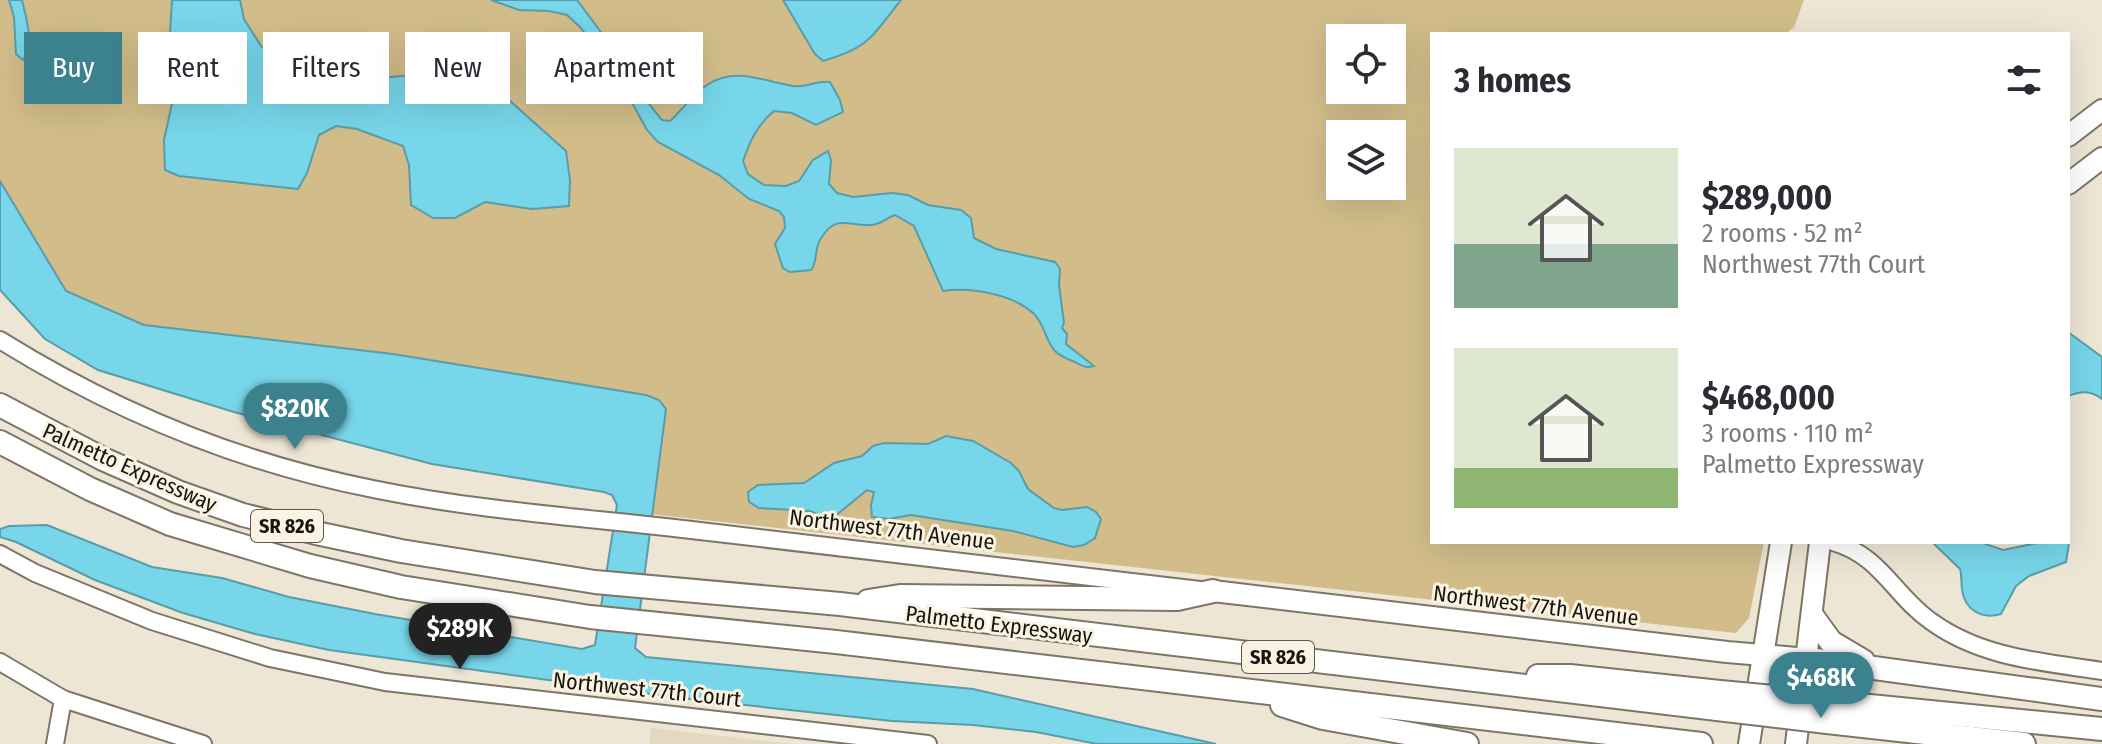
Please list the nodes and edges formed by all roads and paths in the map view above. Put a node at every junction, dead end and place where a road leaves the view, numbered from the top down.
1 (2102, 110) edge
2 (2070, 134) edge
3 (2102, 158) edge
4 (2070, 182) edge
5 (0, 340) edge
6 (0, 405) edge
7 (0, 442) edge
8 (1781, 544) edge
9 (1820, 544) edge
10 (1839, 544) edge
11 (0, 554) edge
12 (1213, 591) junction
13 (840, 604) junction
14 (1813, 617) junction
15 (1764, 655) junction
16 (1808, 659) junction
17 (0, 662) edge
18 (1871, 666) junction
19 (2102, 671) edge
20 (1231, 689) junction
21 (63, 699) junction
22 (2102, 699) edge
23 (1829, 712) junction
24 (2102, 729) edge
25 (55, 744) edge
26 (203, 744) edge
27 (928, 744) edge
28 (1467, 744) edge
29 (1701, 744) edge
30 (1749, 744) edge
31 (1796, 744) edge
32 (2024, 744) edge

1 - 2 main road
3 - 4 main road
5 - 12 street, Northwest 77th Avenue
6 - 13 highway, Palmetto Expressway / SR 826
7 - 20 highway, Palmetto Expressway / SR 826
8 - 15 main road
9 - 14 main road
10 - 19 street
11 - 27 street, Northwest 77th Court
12 - 13 highway
12 - 15 main road, Northwest 77th Avenue
13 - 23 highway, Palmetto Expressway / SR 826, bridge
14 - 16 main road
14 - 18 highway
15 - 16 main road, Northwest 77th Avenue
15 - 30 main road
16 - 18 highway
16 - 31 main road
17 - 21 street
18 - 22 highway
20 - 28 highway
20 - 29 highway, Palmetto Expressway / SR 826
21 - 25 street
21 - 26 street
23 - 24 highway
23 - 32 highway, Palmetto Expressway / SR 826

